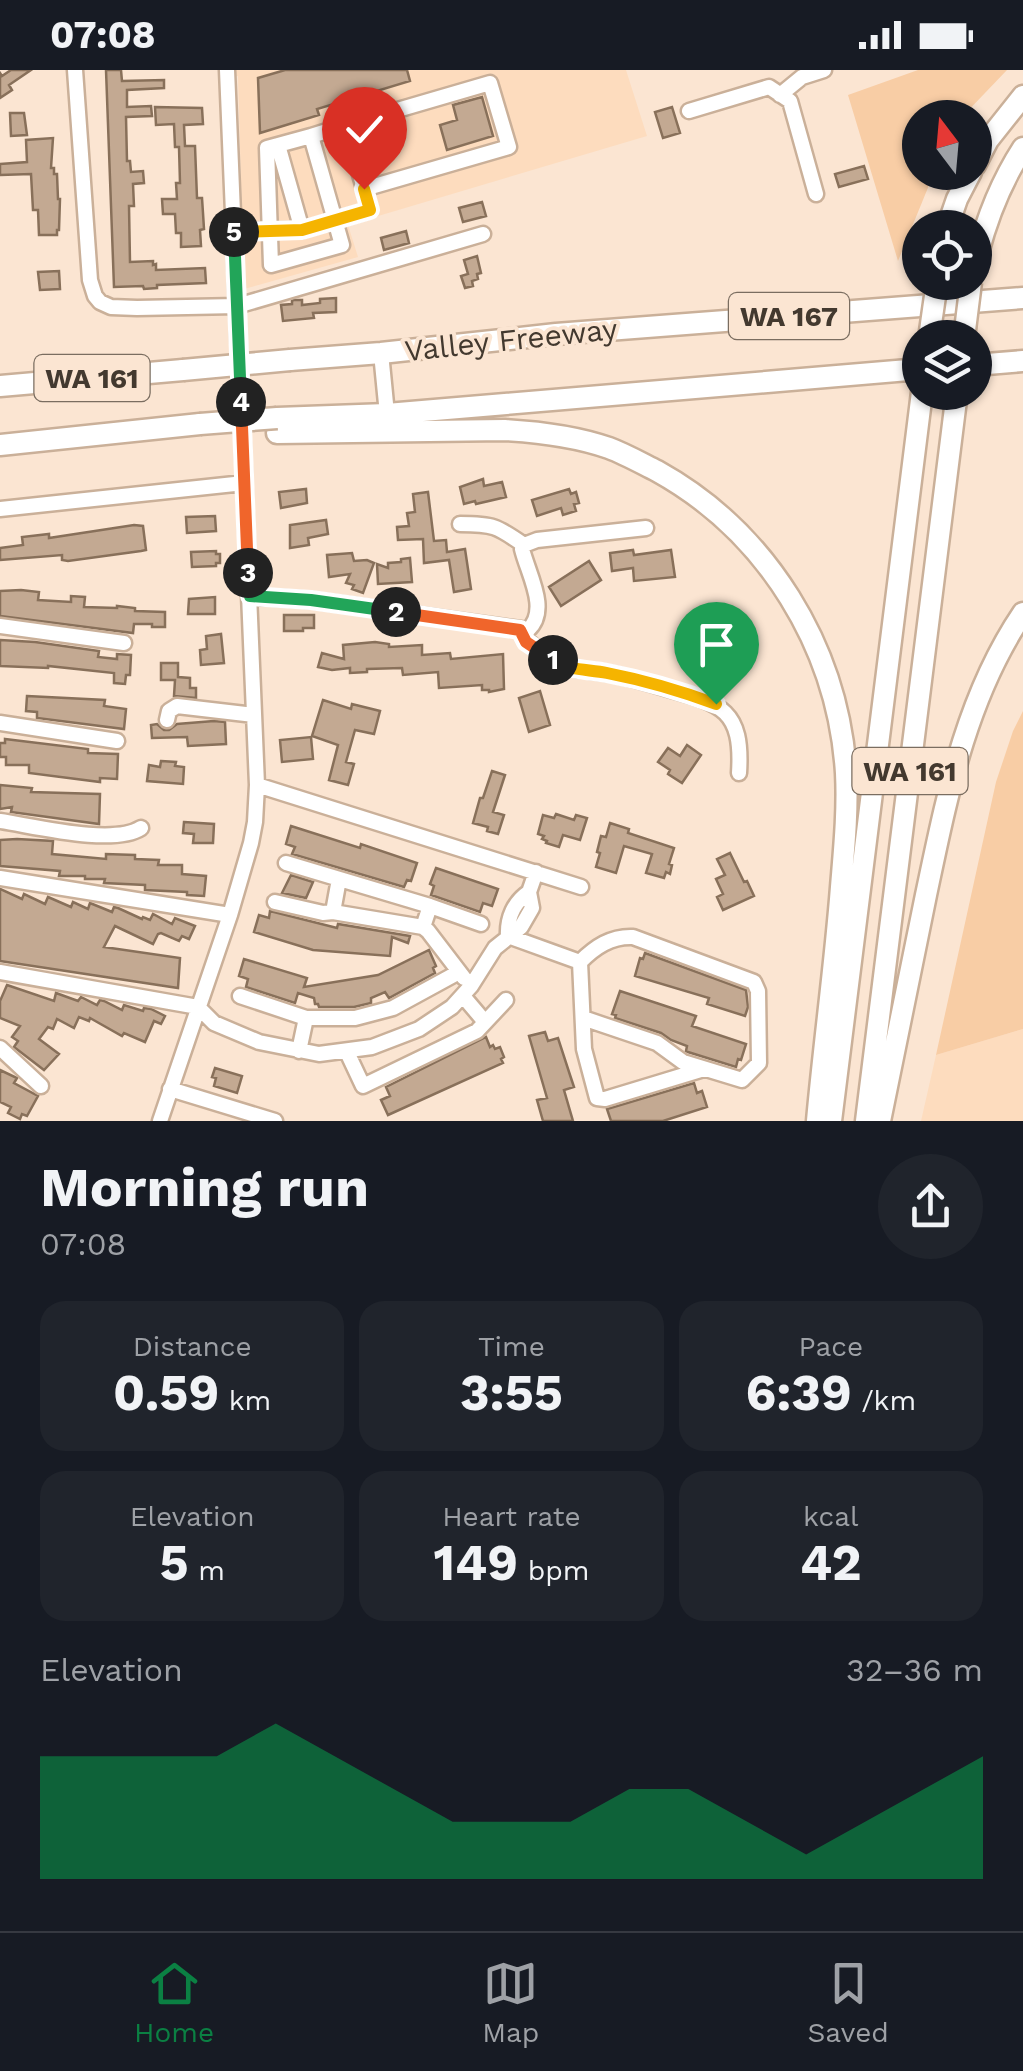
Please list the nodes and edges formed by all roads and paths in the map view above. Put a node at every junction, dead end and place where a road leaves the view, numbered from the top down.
1 (75, 70) edge
2 (227, 70) edge
3 (824, 70) edge
4 (780, 95) junction
5 (1023, 96) edge
6 (689, 111) dead end
7 (346, 125) junction
8 (992, 135) edge
9 (311, 136) junction
10 (278, 145) junction
11 (1023, 148) edge
12 (364, 189) junction
13 (816, 194) dead end
14 (991, 210) edge
15 (335, 220) junction
16 (270, 230) junction
17 (302, 230) junction
18 (234, 231) junction
19 (483, 234) dead end
20 (1023, 285) edge
21 (1023, 298) edge
22 (237, 306) junction
23 (556, 334) junction
24 (382, 353) junction
25 (1023, 361) edge
26 (992, 364) edge
27 (902, 371) edge
28 (0, 386) edge
29 (919, 410) edge
30 (955, 410) edge
31 (386, 414) junction
32 (277, 426) junction
33 (94, 436) joint
34 (0, 445) edge
35 (244, 484) junction
36 (0, 509) edge
37 (460, 524) dead end
38 (646, 528) dead end
39 (524, 545) junction
40 (250, 596) junction
41 (1023, 612) edge
42 (0, 626) edge
43 (520, 630) junction
44 (124, 643) dead end
45 (254, 715) junction
46 (167, 720) dead end
47 (0, 724) edge
48 (117, 741) dead end
49 (739, 773) dead end
50 (257, 785) junction
51 (0, 822) edge
52 (141, 828) dead end
53 (286, 863) dead end
54 (536, 872) junction
55 (0, 878) edge
56 (339, 879) junction
57 (580, 887) dead end
58 (275, 902) dead end
59 (430, 906) junction
60 (333, 912) junction
61 (230, 915) junction
62 (482, 924) dead end
63 (422, 927) junction
64 (508, 936) junction
65 (580, 962) junction
66 (0, 972) edge
67 (459, 972) junction
68 (467, 991) junction
69 (240, 996) dead end
70 (506, 1000) dead end
71 (198, 1006) junction
72 (306, 1018) junction
73 (582, 1018) junction
74 (485, 1022) junction
75 (0, 1048) edge
76 (298, 1051) junction
77 (347, 1052) junction
78 (704, 1069) junction
79 (41, 1086) dead end
80 (170, 1089) junction
81 (160, 1121) edge
82 (275, 1121) edge
83 (817, 1121) edge
84 (831, 1121) edge
85 (866, 1121) edge
86 (880, 1121) edge

1 - 22 street
2 - 18 street
3 - 4 street
4 - 6 street
4 - 13 street
5 - 8 highway
7 - 9 street
7 - 12 street
7 - 12 street
9 - 10 street
9 - 15 street
10 - 16 street
10 - 17 street
11 - 14 highway
12 - 15 street
15 - 16 street
15 - 17 street
16 - 17 street
16 - 18 street
18 - 22 street
19 - 22 street
20 - 23 highway, WA 161
21 - 23 highway, Valley Freeway / WA 167
22 - 35 street
23 - 24 highway, Valley Freeway / WA 161
24 - 28 highway, Valley Freeway / WA 161, bridge
24 - 31 street
25 - 26 highway
27 - 31 highway, Valley Freeway / WA 167
29 - 84 highway
30 - 85 highway, WA 161
31 - 32 highway, Valley Freeway / WA 167
32 - 33 highway, Valley Freeway / WA 167, bridge
32 - 83 highway, WA 161
33 - 34 highway, Valley Freeway / WA 161
35 - 36 street
35 - 40 street
37 - 39 street
38 - 39 street
39 - 43 street
40 - 43 street
40 - 45 street
41 - 86 highway
42 - 44 street
43 - 49 street
45 - 46 street
45 - 50 street
47 - 48 street
50 - 54 street
50 - 61 street
51 - 52 street
53 - 56 street
54 - 57 street
54 - 64 street
55 - 61 street
56 - 59 street
56 - 60 street
58 - 60 street
59 - 62 street
59 - 63 street
60 - 63 street
61 - 71 street
63 - 67 street
64 - 65 street
64 - 68 street
65 - 73 street
65 - 78 street
66 - 71 street
67 - 68 street
67 - 72 street
68 - 74 street
68 - 77 street
69 - 72 street
70 - 74 street
71 - 76 street
71 - 80 street
72 - 76 street
73 - 78 street
73 - 78 street
74 - 77 street
75 - 79 street
76 - 77 street
80 - 81 street
80 - 82 street

